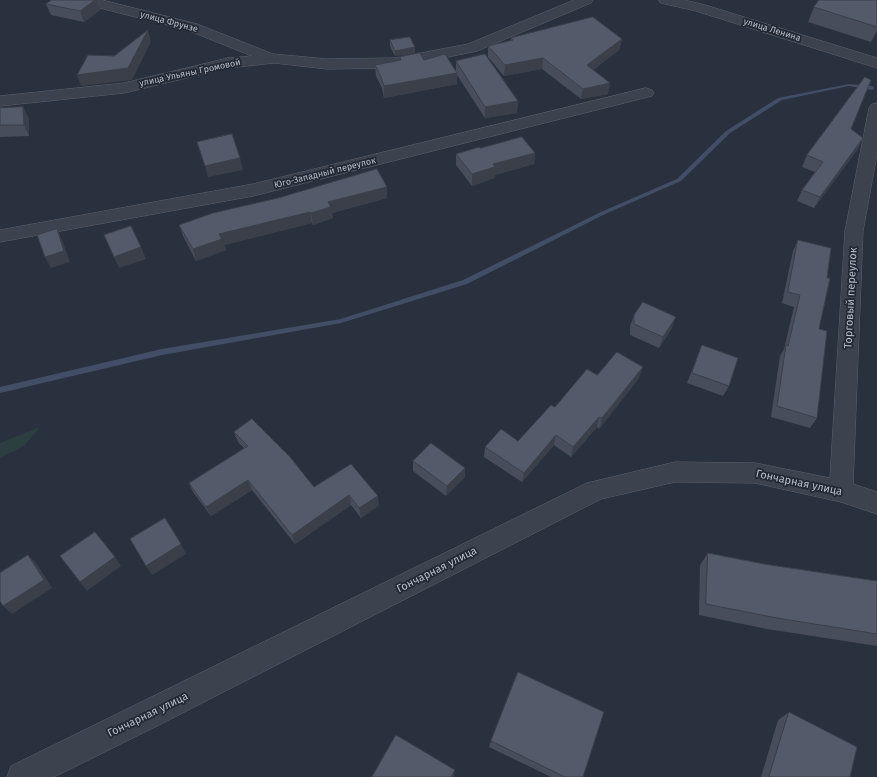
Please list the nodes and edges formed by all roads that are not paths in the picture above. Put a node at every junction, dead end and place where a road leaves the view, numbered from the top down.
1 (85, 0) edge
2 (586, 0) edge
3 (666, 0) edge
4 (240, 47) junction
5 (274, 58) junction
6 (228, 63) junction
7 (877, 63) edge
8 (646, 94) dead end
9 (0, 101) edge
10 (877, 108) edge
11 (0, 236) edge
12 (841, 491) junction
13 (877, 503) edge
14 (22, 777) edge

1 - 4 street, улица Фрунзе
2 - 5 street, улица Ульяны Громовой
3 - 7 street, улица Ленина
4 - 5 street, улица Фрунзе
4 - 6 street
5 - 6 street, улица Ульяны Громовой
6 - 9 street, улица Ульяны Громовой
8 - 11 street, Юго-Западный переулок
10 - 12 street, Торговый переулок
12 - 13 street, Гончарная улица
12 - 14 street, Гончарная улица

